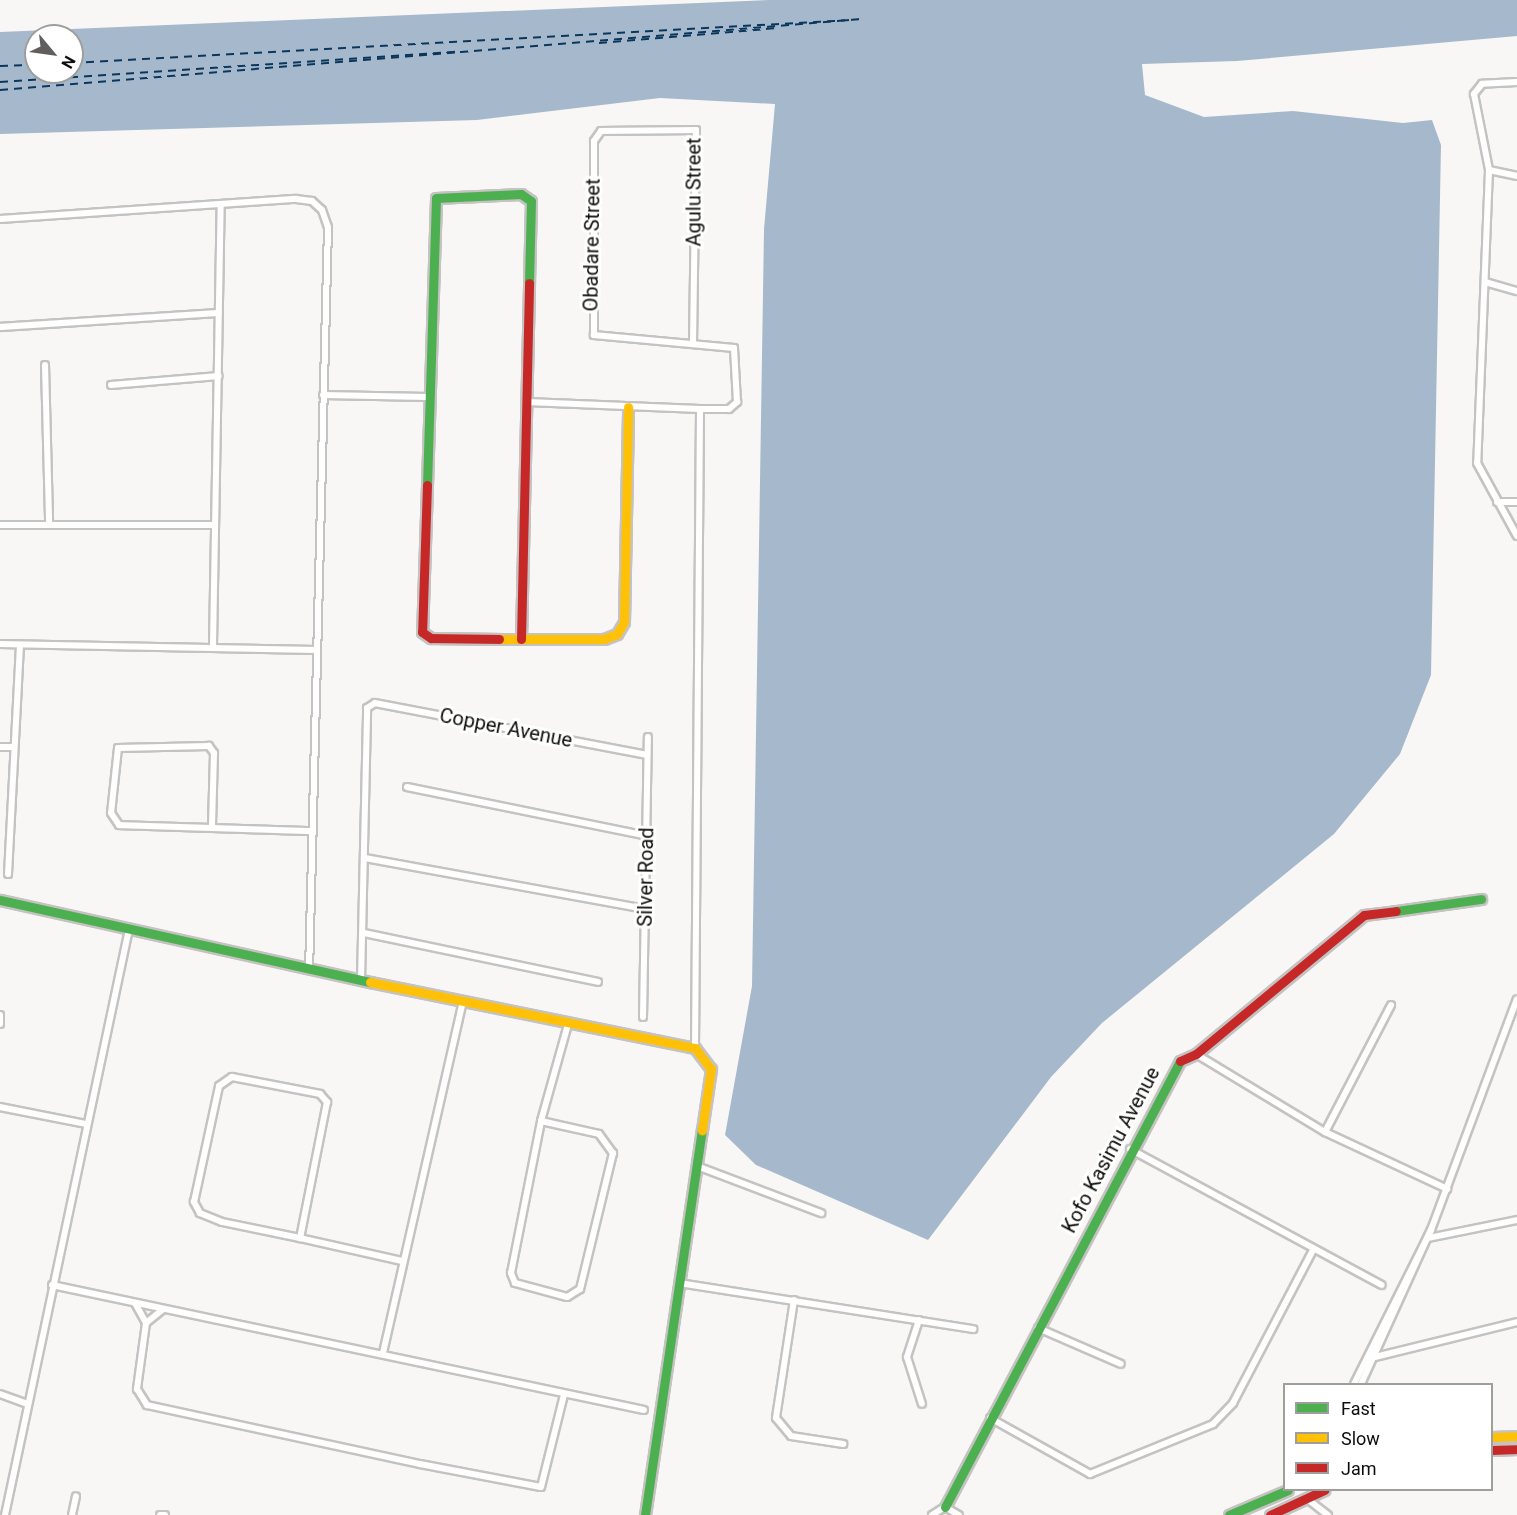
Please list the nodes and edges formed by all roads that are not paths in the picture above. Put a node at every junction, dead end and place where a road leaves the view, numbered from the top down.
1 (1517, 82) edge
2 (608, 128) joint
3 (1489, 170) junction
4 (1517, 176) edge
5 (221, 204) junction
6 (0, 219) edge
7 (1485, 282) junction
8 (1517, 291) edge
9 (219, 313) junction
10 (0, 327) edge
11 (693, 343) junction
12 (45, 364) dead end
13 (219, 376) junction
14 (111, 385) dead end
15 (322, 395) junction
16 (427, 398) junction
17 (528, 402) junction
18 (628, 407) junction
19 (700, 410) junction
20 (1497, 502) junction
21 (1517, 502) edge
22 (50, 523) junction
23 (0, 525) edge
24 (215, 525) junction
25 (1517, 536) edge
26 (521, 639) junction
27 (0, 644) edge
28 (20, 645) junction
29 (213, 645) junction
30 (316, 650) junction
31 (648, 737) dead end
32 (0, 747) edge
33 (14, 747) junction
34 (647, 755) junction
35 (407, 787) dead end
36 (212, 825) junction
37 (312, 831) junction
38 (647, 836) junction
39 (365, 858) junction
40 (8, 874) dead end
41 (1481, 899) dead end
42 (0, 900) edge
43 (645, 909) junction
44 (129, 929) junction
45 (364, 933) junction
46 (309, 970) junction
47 (361, 980) junction
48 (598, 982) dead end
49 (1517, 999) edge
50 (463, 1002) junction
51 (1391, 1005) dead end
52 (0, 1015) edge
53 (643, 1017) dead end
54 (0, 1024) edge
55 (568, 1024) junction
56 (695, 1048) junction
57 (1196, 1054) junction
58 (0, 1107) edge
59 (541, 1121) junction
60 (86, 1124) junction
61 (1325, 1132) junction
62 (1130, 1149) junction
63 (697, 1166) junction
64 (1447, 1189) junction
65 (821, 1213) dead end
66 (1517, 1220) edge
67 (300, 1238) junction
68 (1428, 1238) junction
69 (1313, 1250) junction
70 (402, 1261) junction
71 (679, 1283) junction
72 (52, 1285) junction
73 (1382, 1285) dead end
74 (794, 1300) junction
75 (135, 1303) junction
76 (163, 1309) junction
77 (919, 1320) junction
78 (1517, 1322) edge
79 (146, 1323) junction
80 (1038, 1328) junction
81 (972, 1329) dead end
82 (383, 1353) junction
83 (1372, 1356) junction
84 (1121, 1364) dead end
85 (1355, 1383) edge
86 (1361, 1383) edge
87 (0, 1394) edge
88 (564, 1395) junction
89 (27, 1404) junction
90 (922, 1404) dead end
91 (644, 1410) dead end
92 (989, 1418) junction
93 (1515, 1436) edge
94 (1493, 1437) edge
95 (843, 1444) dead end
96 (1516, 1449) edge
97 (1493, 1450) edge
98 (1286, 1491) edge
99 (1322, 1491) edge
100 (76, 1496) dead end
101 (1306, 1498) junction
102 (0, 1501) edge
103 (8, 1504) junction
104 (945, 1507) junction
105 (5, 1515) edge
106 (72, 1515) edge
107 (160, 1515) edge
108 (165, 1515) edge
109 (645, 1515) edge
110 (932, 1515) edge
111 (959, 1515) edge
112 (1229, 1515) edge
113 (1270, 1515) edge
114 (1328, 1515) edge

1 - 3 street
2 - 11 street, Agulu Street
2 - 11 street, Obadare Street
3 - 4 street
3 - 7 street
5 - 6 street
5 - 9 street
5 - 15 street
7 - 8 street
7 - 20 street
9 - 10 street
9 - 13 street
11 - 19 street, Obadare Street
12 - 22 street
13 - 14 street
13 - 24 street
15 - 16 street
15 - 30 street
16 - 17 street
16 - 26 street
17 - 18 street
17 - 26 street
18 - 19 street
18 - 26 street
19 - 56 street
20 - 21 street
20 - 25 street
22 - 23 street
22 - 24 street
24 - 29 street
27 - 28 street
28 - 29 street
28 - 33 street
29 - 30 street
30 - 37 street
31 - 34 street, Silver Road
32 - 33 street
33 - 40 street
34 - 38 street, Silver Road
34 - 39 street, Copper Avenue
35 - 38 street
36 - 36 street
36 - 37 street
37 - 46 street
38 - 43 street, Silver Road
39 - 43 street
39 - 45 street
41 - 57 street, Kofo Kasimu Avenue
42 - 44 street
43 - 53 street, Silver Road
44 - 46 street
44 - 60 street
45 - 47 street
45 - 48 street
46 - 47 street
47 - 50 street
49 - 64 street
50 - 55 street
50 - 70 street
51 - 61 street
52 - 54 street
55 - 56 street
55 - 59 street
56 - 63 street
57 - 61 street
57 - 62 street, Kofo Kasimu Avenue
58 - 60 street
59 - 59 street
60 - 72 street
61 - 64 street
62 - 69 street
62 - 80 street, Kofo Kasimu Avenue
63 - 65 street
63 - 71 street
64 - 68 street
66 - 68 street
67 - 67 street
67 - 70 street
68 - 83 street
69 - 73 street
69 - 92 street
70 - 82 street
71 - 74 street
71 - 109 street
72 - 75 street
72 - 89 street
74 - 77 street
74 - 95 street
75 - 76 street
75 - 79 street
76 - 79 street
76 - 82 street
77 - 81 street
77 - 90 street
78 - 83 street
79 - 88 street
80 - 84 street
80 - 92 street, Kofo Kasimu Avenue
82 - 88 street
83 - 85 street
83 - 86 street
87 - 89 street
88 - 91 street
89 - 103 street
92 - 104 street, Kofo Kasimu Avenue
93 - 94 street
93 - 96 street
96 - 97 street
98 - 112 street
99 - 101 street
100 - 106 street
101 - 113 street
101 - 114 street
102 - 103 street
103 - 105 street
104 - 110 street
104 - 111 street
107 - 108 street

